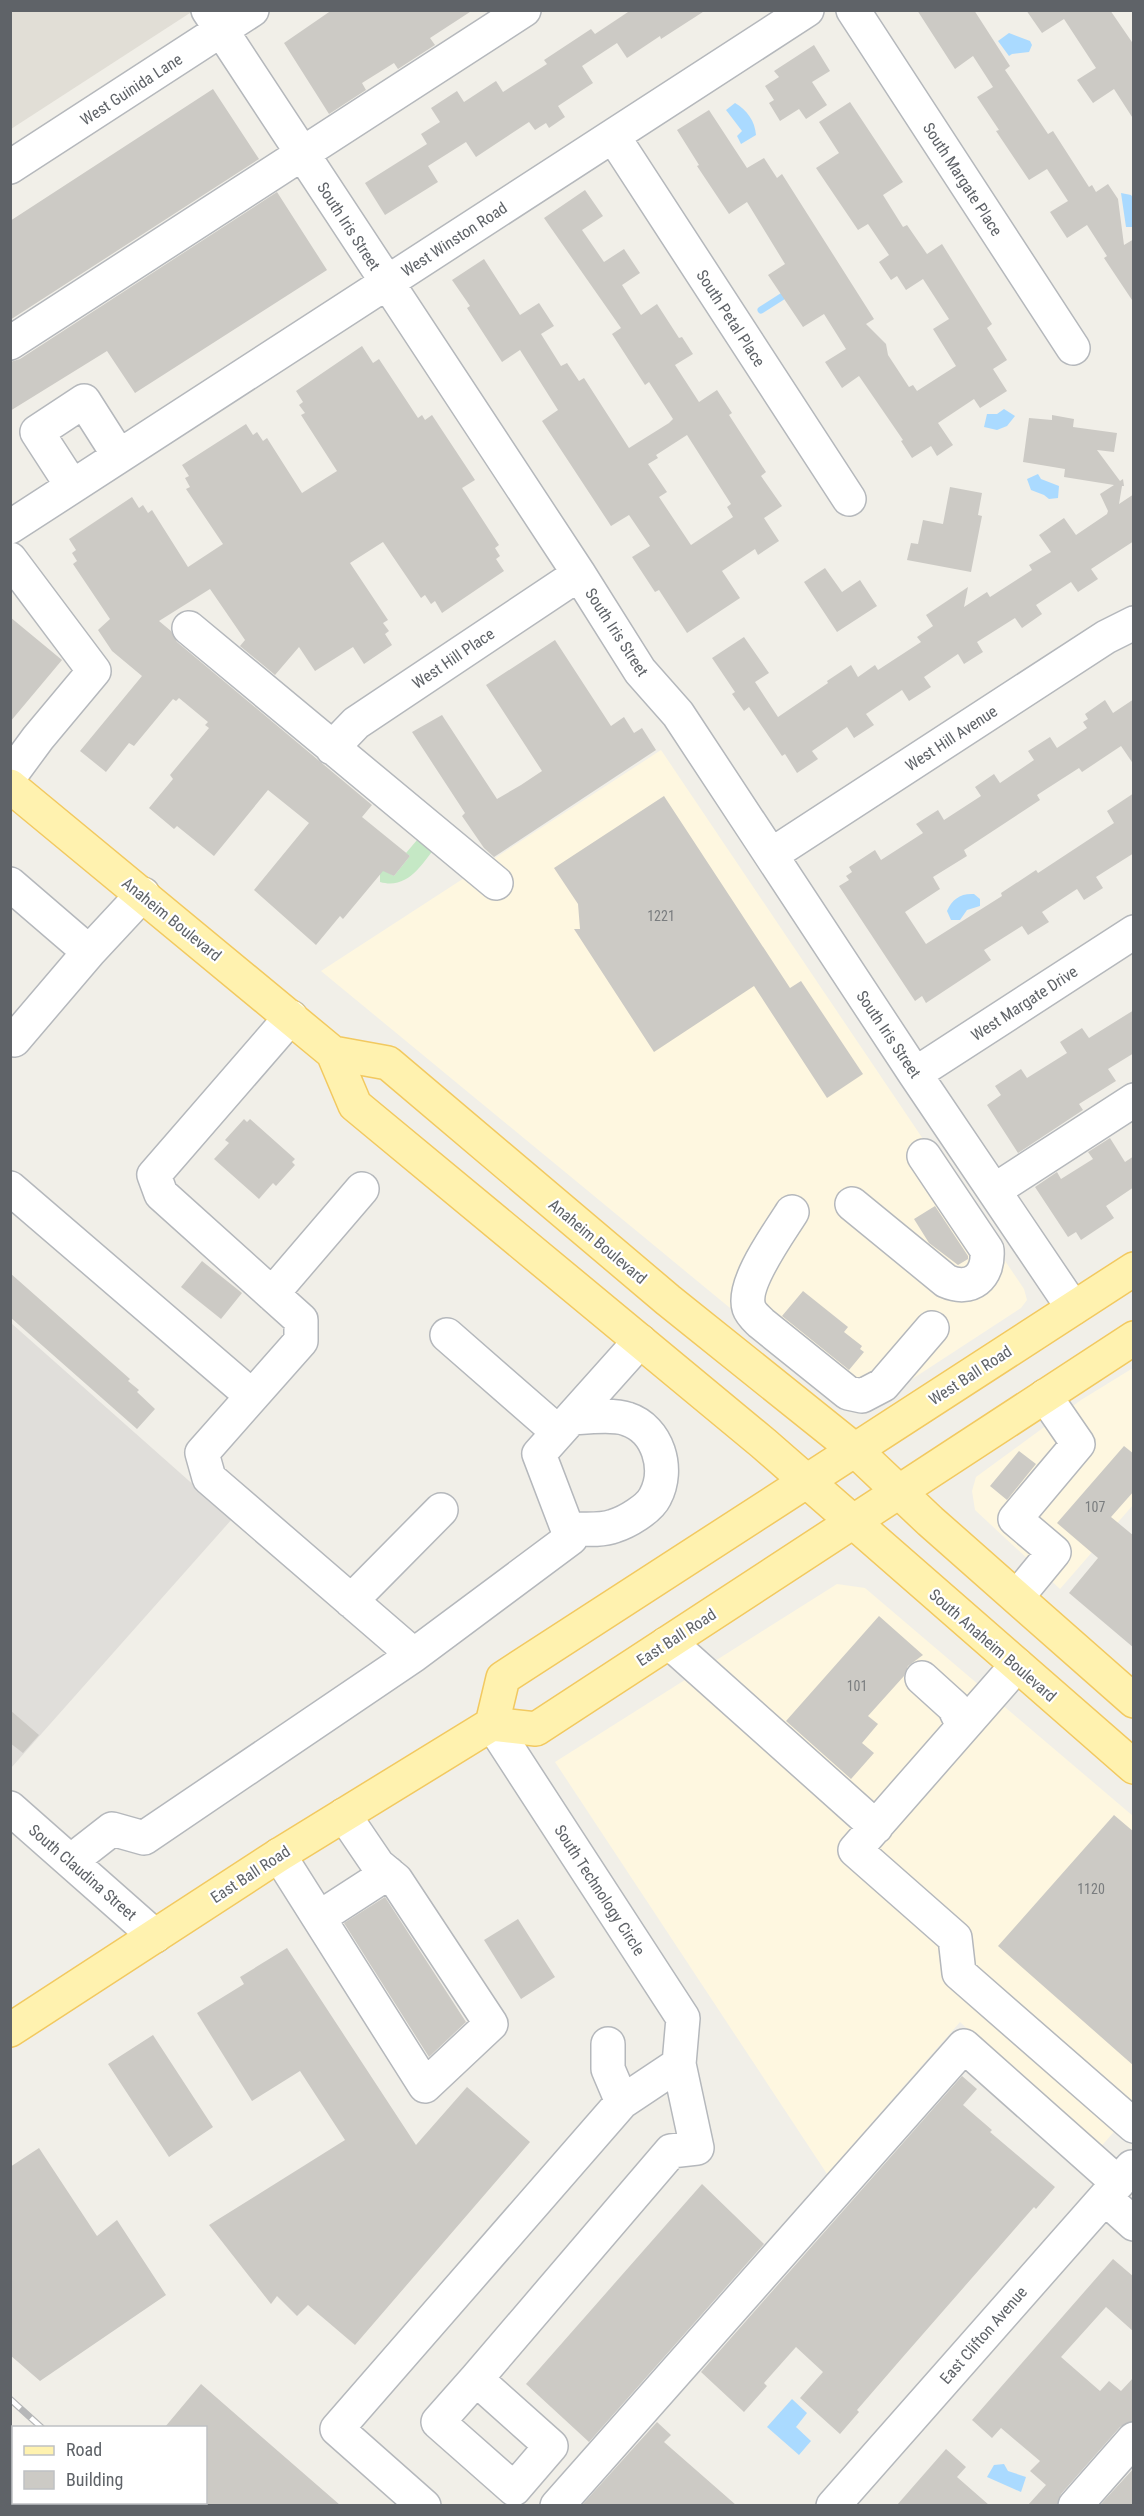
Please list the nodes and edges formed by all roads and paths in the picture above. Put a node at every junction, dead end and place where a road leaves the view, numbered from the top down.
1 (252, 10) edge
2 (524, 10) edge
3 (807, 10) edge
4 (853, 10) edge
5 (215, 20) edge
6 (613, 136) junction
7 (302, 155) junction
8 (10, 167) edge
9 (387, 283) junction
10 (10, 342) edge
11 (1072, 348) dead end
12 (119, 456) junction
13 (72, 486) junction
14 (849, 499) dead end
15 (10, 526) edge
16 (10, 558) edge
17 (579, 574) junction
18 (1134, 623) edge
19 (189, 628) dead end
20 (332, 748) junction
21 (10, 776) edge
22 (10, 786) edge
23 (771, 855) junction
24 (496, 883) dead end
25 (10, 884) edge
26 (143, 894) junction
27 (1134, 932) edge
28 (89, 952) junction
29 (291, 1017) junction
30 (14, 1040) dead end
31 (333, 1053) junction
32 (915, 1074) junction
33 (1134, 1100) edge
34 (924, 1156) dead end
35 (10, 1188) edge
36 (362, 1189) dead end
37 (995, 1190) junction
38 (852, 1204) dead end
39 (792, 1212) dead end
40 (1134, 1269) edge
41 (272, 1294) junction
42 (1073, 1308) junction
43 (932, 1328) dead end
44 (447, 1335) dead end
45 (1134, 1338) edge
46 (640, 1341) junction
47 (252, 1396) junction
48 (1045, 1396) junction
49 (565, 1425) junction
50 (855, 1450) junction
51 (807, 1482) junction
52 (898, 1492) junction
53 (441, 1510) dead end
54 (853, 1523) junction
55 (568, 1529) junction
56 (1017, 1597) junction
57 (351, 1601) junction
58 (666, 1644) junction
59 (414, 1655) junction
60 (1017, 1665) junction
61 (922, 1678) dead end
62 (1134, 1701) edge
63 (492, 1724) junction
64 (963, 1726) junction
65 (1134, 1767) edge
66 (10, 1808) edge
67 (344, 1815) junction
68 (876, 1827) junction
69 (279, 1855) junction
70 (71, 1861) junction
71 (388, 1873) junction
72 (320, 1917) junction
73 (155, 1936) junction
74 (10, 2030) edge
75 (608, 2044) dead end
76 (680, 2064) junction
77 (622, 2103) junction
78 (1134, 2126) edge
79 (1119, 2182) edge
80 (1134, 2224) edge
81 (476, 2379) dead end
82 (1134, 2439) edge
83 (424, 2505) edge
84 (557, 2505) edge
85 (833, 2505) edge
86 (1075, 2505) edge

1 - 5 street, West Guinida Lane
2 - 7 street
3 - 6 street, West Winston Road
4 - 11 street, South Margate Place
5 - 7 street, South Iris Street
5 - 8 street, West Guinida Lane
6 - 9 street, West Winston Road
6 - 14 street, South Petal Place
7 - 9 street, South Iris Street
7 - 10 street
9 - 12 street, West Winston Road
9 - 17 street, South Iris Street
12 - 13 street, West Winston Road
12 - 13 street
13 - 15 street, West Winston Road
16 - 21 street
17 - 20 street, West Hill Place
17 - 23 street, South Iris Street
18 - 23 street, West Hill Avenue
19 - 20 street
20 - 24 street
22 - 26 main road, Anaheim Boulevard
23 - 32 street, South Iris Street
25 - 28 street
26 - 28 street
26 - 29 main road, Anaheim Boulevard
27 - 32 street, West Margate Drive
28 - 30 street
29 - 31 main road, Anaheim Boulevard
29 - 41 street
31 - 46 main road, Anaheim Boulevard
31 - 50 main road, Anaheim Boulevard
32 - 37 street, South Iris Street
33 - 37 street
34 - 38 street
35 - 47 street
36 - 41 street
37 - 42 street, South Iris Street
39 - 43 street
40 - 42 main road, West Ball Road
41 - 47 street
42 - 50 main road, West Ball Road
44 - 49 street
45 - 48 main road
46 - 49 street
46 - 51 main road, Anaheim Boulevard
47 - 57 street
48 - 52 main road
48 - 56 street
49 - 55 street
49 - 55 street
50 - 51 main road, West Ball Road
50 - 52 main road, Anaheim Boulevard
51 - 54 main road, South Anaheim Boulevard
51 - 63 main road
52 - 54 main road
52 - 56 main road
53 - 57 street
54 - 58 main road, East Ball Road
54 - 60 main road, South Anaheim Boulevard
55 - 59 street
56 - 62 main road
57 - 59 street
58 - 63 main road, East Ball Road
58 - 68 street
59 - 70 street
60 - 64 street
60 - 65 main road, South Anaheim Boulevard
61 - 64 street
63 - 67 main road, East Ball Road
63 - 76 street, South Technology Circle
64 - 68 street
66 - 70 street, South Claudina Street
67 - 69 main road, East Ball Road
67 - 71 street
68 - 78 street
69 - 72 street
69 - 73 main road, East Ball Road
70 - 73 street, South Claudina Street
71 - 72 street
71 - 72 street
73 - 74 main road, East Ball Road
75 - 77 street
76 - 77 street
76 - 81 street, South Technology Circle
77 - 83 street
79 - 80 street
79 - 84 street
79 - 85 street, East Clifton Avenue
82 - 86 street

